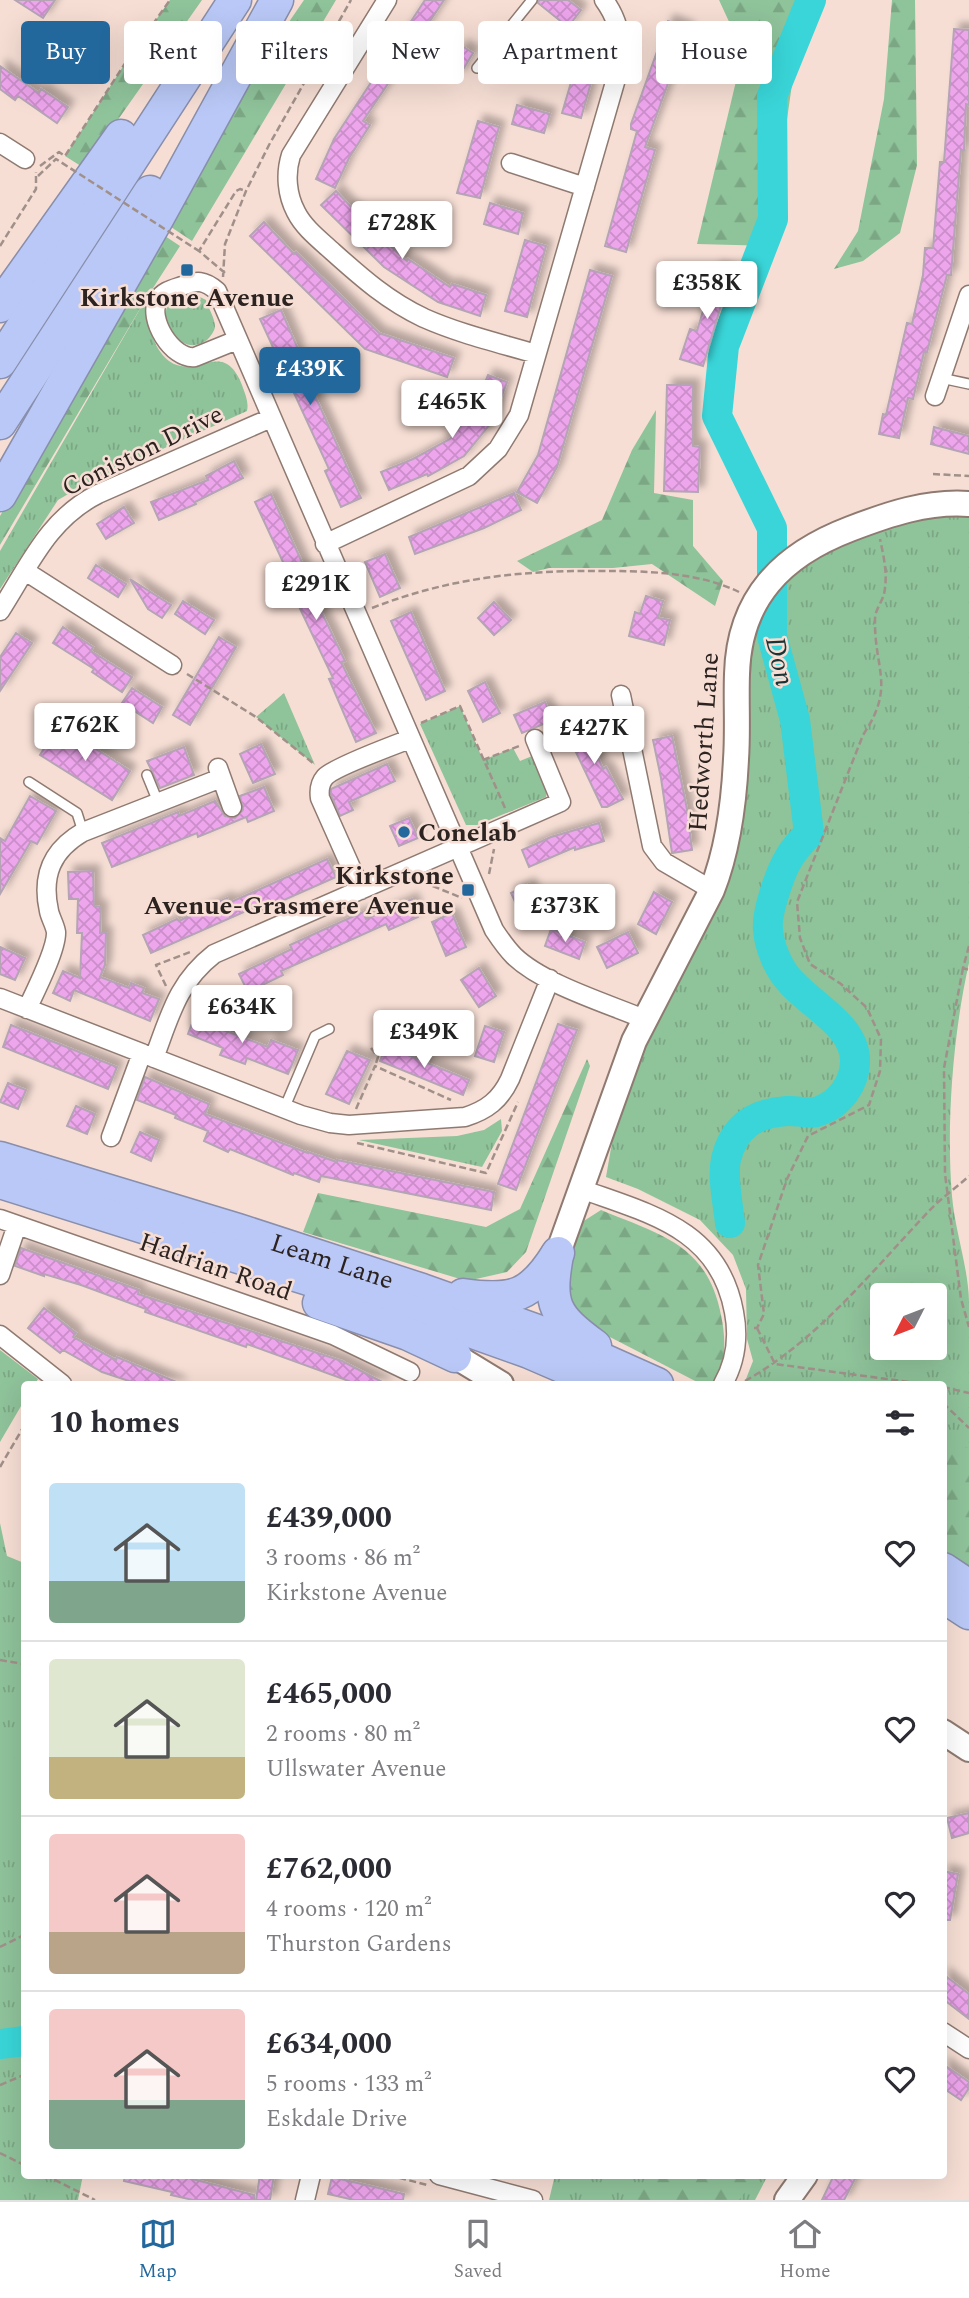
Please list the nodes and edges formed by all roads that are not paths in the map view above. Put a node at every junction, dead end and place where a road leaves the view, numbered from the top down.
1 (224, 0) edge
2 (235, 0) edge
3 (276, 0) edge
4 (387, 0) edge
5 (532, 0) edge
6 (604, 0) edge
7 (477, 68) dead end
8 (0, 143) edge
9 (511, 163) dead end
10 (30, 165) road end
11 (585, 187) junction
12 (969, 295) edge
13 (0, 306) edge
14 (237, 340) junction
15 (537, 354) junction
16 (0, 362) edge
17 (941, 378) junction
18 (969, 384) edge
19 (935, 396) dead end
20 (271, 418) junction
21 (0, 423) edge
22 (0, 495) edge
23 (969, 504) edge
24 (325, 544) junction
25 (25, 571) junction
26 (0, 611) edge
27 (172, 665) road end
28 (621, 695) dead end
29 (408, 734) junction
30 (535, 740) road end
31 (147, 775) dead end
32 (29, 782) dead end
33 (158, 802) junction
34 (232, 807) dead end
35 (83, 832) junction
36 (458, 849) junction
37 (361, 890) junction
38 (712, 890) junction
39 (550, 979) junction
40 (2, 1005) edge
41 (27, 1009) junction
42 (644, 1020) junction
43 (330, 1030) dead end
44 (148, 1056) junction
45 (284, 1108) junction
46 (111, 1137) dead end
47 (0, 1158) edge
48 (11, 1184) edge
49 (581, 1189) junction
50 (9, 1222) edge
51 (558, 1253) junction
52 (0, 1275) edge
53 (422, 1290) junction
54 (0, 1335) edge
55 (455, 1356) joint
56 (410, 1372) dead end
57 (633, 1379) edge
58 (58, 1381) edge
59 (488, 1381) edge
60 (732, 1381) edge
61 (947, 1572) edge
62 (969, 1586) edge
63 (947, 1599) edge
64 (969, 1613) edge
65 (947, 2035) edge
66 (969, 2049) edge
67 (310, 2179) edge
68 (454, 2179) edge
69 (802, 2179) edge
70 (305, 2200) edge
71 (533, 2200) edge
72 (788, 2200) edge

1 - 13 highway
2 - 16 highway
3 - 21 highway
3 - 22 highway
4 - 15 street
5 - 7 lane
6 - 11 street
8 - 10 street
9 - 11 street
11 - 15 street
12 - 17 street
14 - 14 street
14 - 20 street
15 - 24 street
17 - 18 lane
17 - 19 street
20 - 24 street
20 - 25 street, Coniston Drive
23 - 38 street, Hedworth Lane
24 - 29 street
25 - 26 street, Coniston Drive
25 - 27 street
28 - 38 street
29 - 36 street
29 - 37 street
30 - 36 street
31 - 33 lane
32 - 35 lane
33 - 34 street
33 - 35 street
35 - 41 street
36 - 37 street
36 - 39 street
37 - 44 street
38 - 42 street, Hedworth Lane
39 - 42 street
39 - 45 street
40 - 41 street
41 - 44 street
42 - 49 street, Hedworth Lane
43 - 45 lane
44 - 45 street
44 - 46 street
47 - 53 highway, Leam Lane
48 - 55 highway
48 - 57 highway, Leam Lane
49 - 51 street, Hedworth Lane
49 - 60 street
50 - 52 street
50 - 56 street, Hadrian Road
51 - 53 highway
51 - 57 highway
53 - 57 highway, Leam Lane
54 - 58 street
55 - 59 street
61 - 62 highway
63 - 64 highway
65 - 66 street
67 - 70 street
68 - 71 street
69 - 72 street

